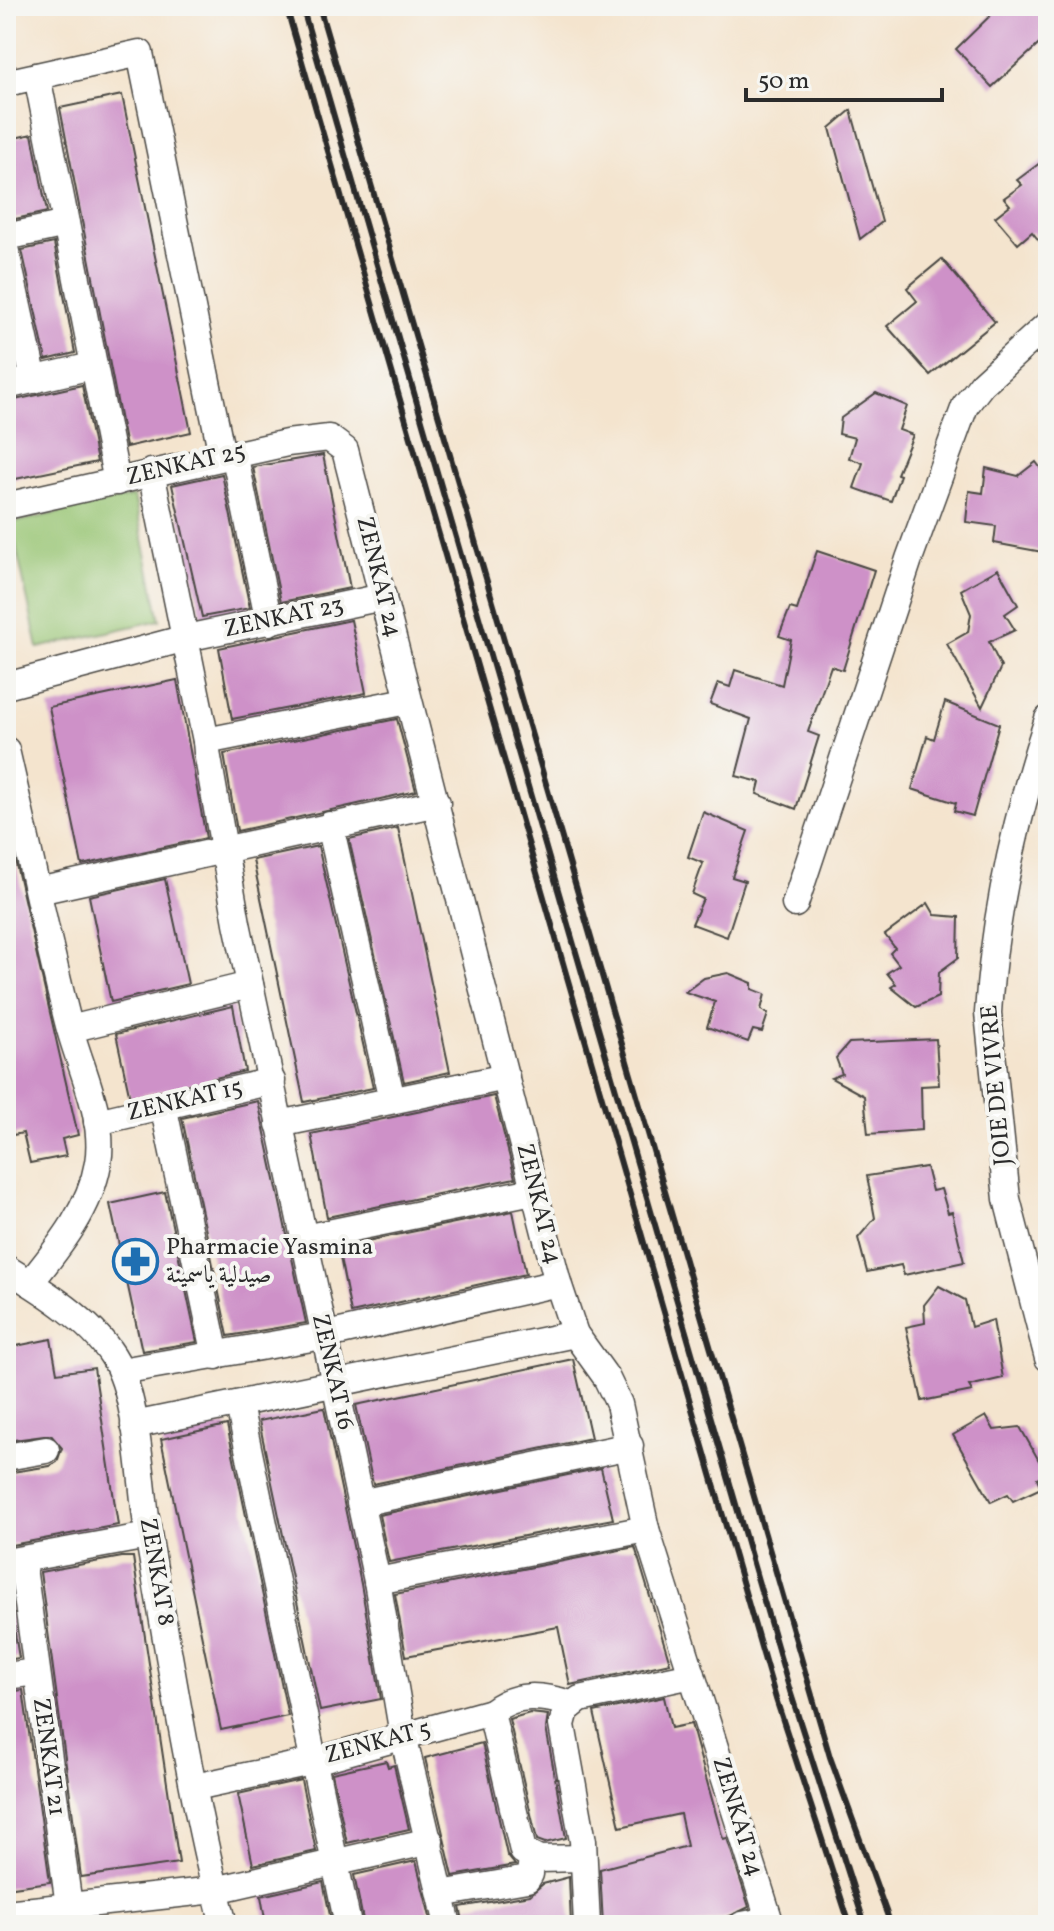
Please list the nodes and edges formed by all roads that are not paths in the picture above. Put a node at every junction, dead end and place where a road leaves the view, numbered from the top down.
1 (37, 76) junction
2 (6, 83) edge
3 (66, 224) junction
4 (6, 237) edge
5 (6, 252) edge
6 (1048, 324) edge
7 (92, 366) junction
8 (34, 380) junction
9 (6, 386) edge
10 (228, 454) junction
11 (351, 467) joint
12 (151, 472) junction
13 (117, 482) junction
14 (6, 506) edge
15 (383, 597) junction
16 (269, 622) junction
17 (186, 638) junction
18 (6, 686) edge
19 (407, 701) junction
20 (1048, 719) edge
21 (206, 741) junction
22 (6, 750) edge
23 (437, 803) junction
24 (330, 825) junction
25 (222, 849) junction
26 (38, 891) junction
27 (795, 904) dead end
28 (250, 985) junction
29 (70, 1029) junction
30 (506, 1077) junction
31 (272, 1081) junction
32 (392, 1100) junction
33 (163, 1105) junction
34 (97, 1122) junction
35 (279, 1124) junction
36 (533, 1191) junction
37 (304, 1238) junction
38 (6, 1268) edge
39 (1038, 1278) edge
40 (30, 1283) junction
41 (558, 1283) junction
42 (575, 1334) junction
43 (323, 1336) junction
44 (216, 1356) junction
45 (1048, 1358) edge
46 (121, 1371) junction
47 (336, 1382) junction
48 (239, 1405) junction
49 (134, 1425) junction
50 (630, 1446) junction
51 (46, 1450) dead end
52 (6, 1457) edge
53 (360, 1503) junction
54 (646, 1529) junction
55 (148, 1536) junction
56 (14, 1561) edge
57 (377, 1581) junction
58 (36, 1672) junction
59 (692, 1675) junction
60 (6, 1676) edge
61 (570, 1704) junction
62 (491, 1712) junction
63 (403, 1735) junction
64 (311, 1762) junction
65 (195, 1787) junction
66 (430, 1841) junction
67 (532, 1858) junction
68 (583, 1858) junction
69 (334, 1862) junction
70 (215, 1890) junction
71 (441, 1894) junction
72 (69, 1906) junction
73 (6, 1913) edge
74 (770, 1922) edge
75 (224, 1925) edge
76 (348, 1925) edge
77 (448, 1925) edge
78 (587, 1925) edge
79 (742, 1925) edge

1 - 2 street
1 - 3 street
1 - 10 street
3 - 4 street
3 - 7 street
5 - 8 street
6 - 27 street
7 - 8 street
7 - 13 street
8 - 9 street
10 - 11 street, ZENKAT 25
10 - 12 street, ZENKAT 25
10 - 16 street
11 - 15 street, ZENKAT 24
12 - 13 street, ZENKAT 25
12 - 17 street, ZENKAT 16
13 - 14 street, ZENKAT 25
15 - 16 street, ZENKAT 23
15 - 19 street, ZENKAT 24
16 - 17 street, ZENKAT 23
17 - 18 street, ZENKAT 23
17 - 21 street, ZENKAT 16
19 - 21 street
19 - 23 street, ZENKAT 24
20 - 39 street, JOIE DE VIVRE
21 - 25 street, ZENKAT 16
22 - 26 street
23 - 24 street
23 - 30 street, ZENKAT 24
24 - 25 street
24 - 32 street
25 - 26 street
25 - 28 street, ZENKAT 16
26 - 29 street
28 - 29 street
28 - 31 street, ZENKAT 16
29 - 34 street
30 - 32 street
30 - 36 street, ZENKAT 24
31 - 33 street, ZENKAT 15
31 - 35 street, ZENKAT 16
32 - 35 street
33 - 34 street, ZENKAT 15
33 - 44 street
34 - 40 street
35 - 37 street, ZENKAT 16
36 - 37 street
36 - 41 street, ZENKAT 24
37 - 43 street, ZENKAT 16
38 - 40 street, ZENKAT 8
39 - 45 street, JOIE DE VIVRE
40 - 46 street, ZENKAT 8
41 - 42 street, ZENKAT 24
41 - 43 street
42 - 47 street
42 - 50 street, ZENKAT 24
43 - 44 street
43 - 47 street, ZENKAT 16
44 - 46 street
46 - 49 street, ZENKAT 8
47 - 48 street
47 - 53 street, ZENKAT 16
48 - 49 street
48 - 64 street
49 - 55 street, ZENKAT 8
50 - 53 street
50 - 54 street, ZENKAT 24
51 - 52 street
53 - 57 street, ZENKAT 16
54 - 57 street
54 - 59 street, ZENKAT 24
55 - 56 street
55 - 65 street, ZENKAT 8
56 - 58 street, ZENKAT 21
57 - 63 street, ZENKAT 16
58 - 60 street
58 - 72 street, ZENKAT 21
59 - 61 street
59 - 74 street, ZENKAT 24
61 - 62 street, ZENKAT 5
61 - 68 street
62 - 63 street, ZENKAT 5
62 - 67 street
63 - 64 street, ZENKAT 5
63 - 66 street, ZENKAT 16
64 - 65 street, ZENKAT 5
64 - 69 street
65 - 70 street, ZENKAT 8
66 - 69 street
66 - 71 street, ZENKAT 16
67 - 68 street
67 - 71 street
68 - 78 street
69 - 70 street
69 - 76 street
70 - 72 street
70 - 75 street, ZENKAT 8
71 - 77 street, ZENKAT 16
72 - 73 street
74 - 79 street

